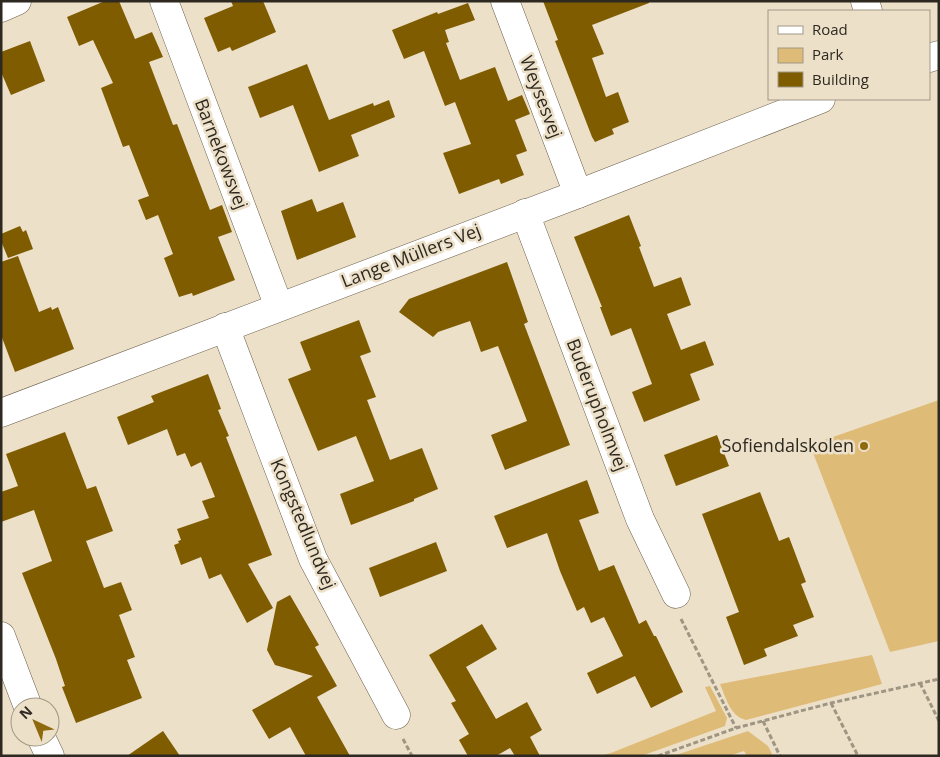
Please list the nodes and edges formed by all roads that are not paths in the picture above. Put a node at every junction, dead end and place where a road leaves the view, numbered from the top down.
1 (17, 1) edge
2 (164, 1) edge
3 (505, 1) edge
4 (1, 8) edge
5 (818, 100) edge
6 (578, 194) junction
7 (525, 213) junction
8 (279, 307) junction
9 (225, 327) junction
10 (1, 413) edge
11 (676, 594) road end
12 (1, 636) edge
13 (24, 697) edge
14 (396, 715) dead end

1 - 4 street
2 - 8 street, Barnekowsvej
3 - 6 street, Weysesvej
5 - 6 street, Lange Müllers Vej
6 - 7 street, Lange Müllers Vej
7 - 8 street, Lange Müllers Vej
7 - 11 street, Buderupholmvej
8 - 9 street, Lange Müllers Vej
9 - 10 street, Lange Müllers Vej
9 - 14 street, Kongstedlundvej
12 - 13 street

